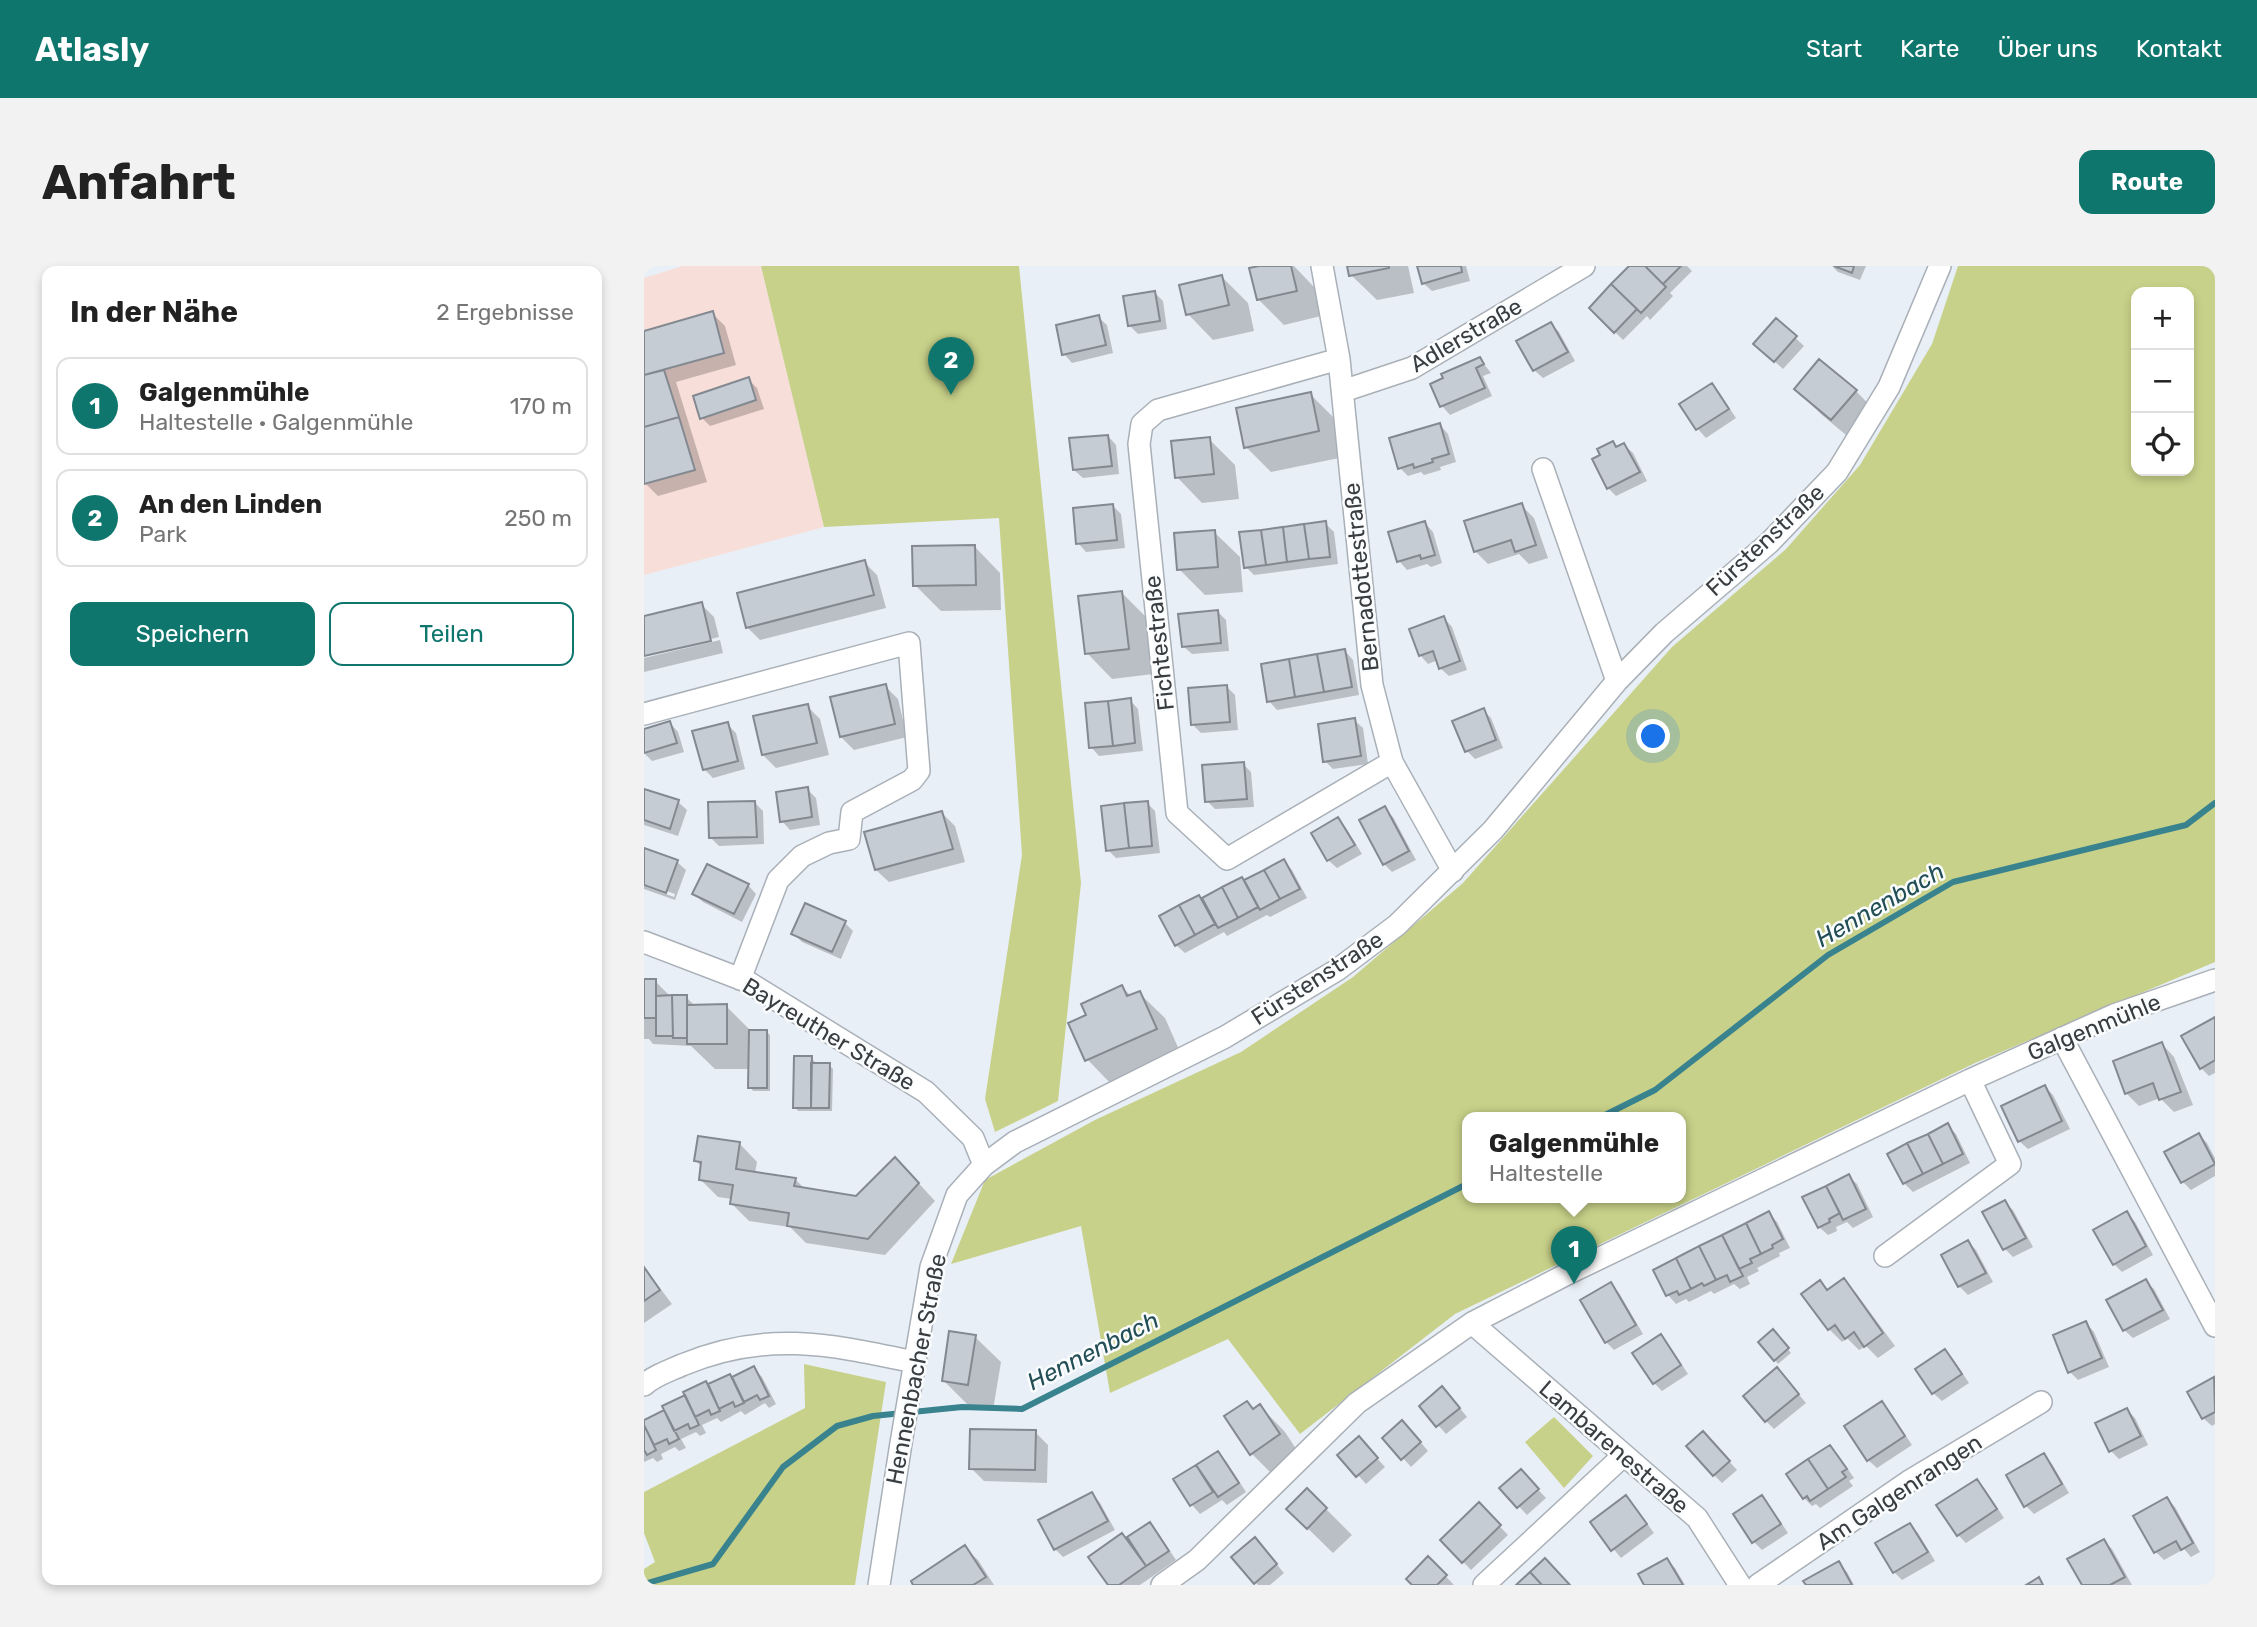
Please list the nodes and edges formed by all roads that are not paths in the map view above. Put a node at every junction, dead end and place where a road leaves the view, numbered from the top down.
1 (1322, 266) edge
2 (1584, 266) edge
3 (1940, 266) edge
4 (1339, 359) junction
5 (1343, 391) junction
6 (1543, 469) dead end
7 (1617, 681) junction
8 (644, 714) edge
9 (1392, 762) junction
10 (1453, 872) junction
11 (644, 942) edge
12 (740, 979) junction
13 (2215, 980) edge
14 (2062, 1038) junction
15 (1970, 1080) junction
16 (984, 1165) junction
17 (1885, 1256) dead end
18 (1472, 1323) junction
19 (2215, 1326) edge
20 (914, 1362) junction
21 (644, 1385) edge
22 (2041, 1402) dead end
23 (1623, 1456) junction
24 (880, 1585) edge
25 (1162, 1585) edge
26 (1484, 1585) edge
27 (1740, 1585) edge
28 (1758, 1585) edge

1 - 4 street, Bernadottestraße
2 - 5 street, Adlerstraße
3 - 7 street, Fürstenstraße
4 - 5 street, Bernadottestraße
4 - 9 street, Fichtestraße
5 - 9 street, Bernadottestraße
6 - 7 street
7 - 10 street, Fürstenstraße
8 - 12 street
9 - 10 street, Bernadottestraße
10 - 16 street, Fürstenstraße
11 - 12 street, Bayreuther Straße
12 - 16 street, Bayreuther Straße
13 - 14 street, Galgenmühle
14 - 15 street, Galgenmühle
14 - 19 street
15 - 17 street
15 - 18 street, Galgenmühle
16 - 20 street, Hennenbacher Straße
18 - 23 street, Lambarenestraße
18 - 25 street, Galgenmühle
20 - 21 street
20 - 24 street, Hennenbacher Straße
22 - 28 street, Am Galgenrangen
23 - 26 street
23 - 27 street, Lambarenestraße

